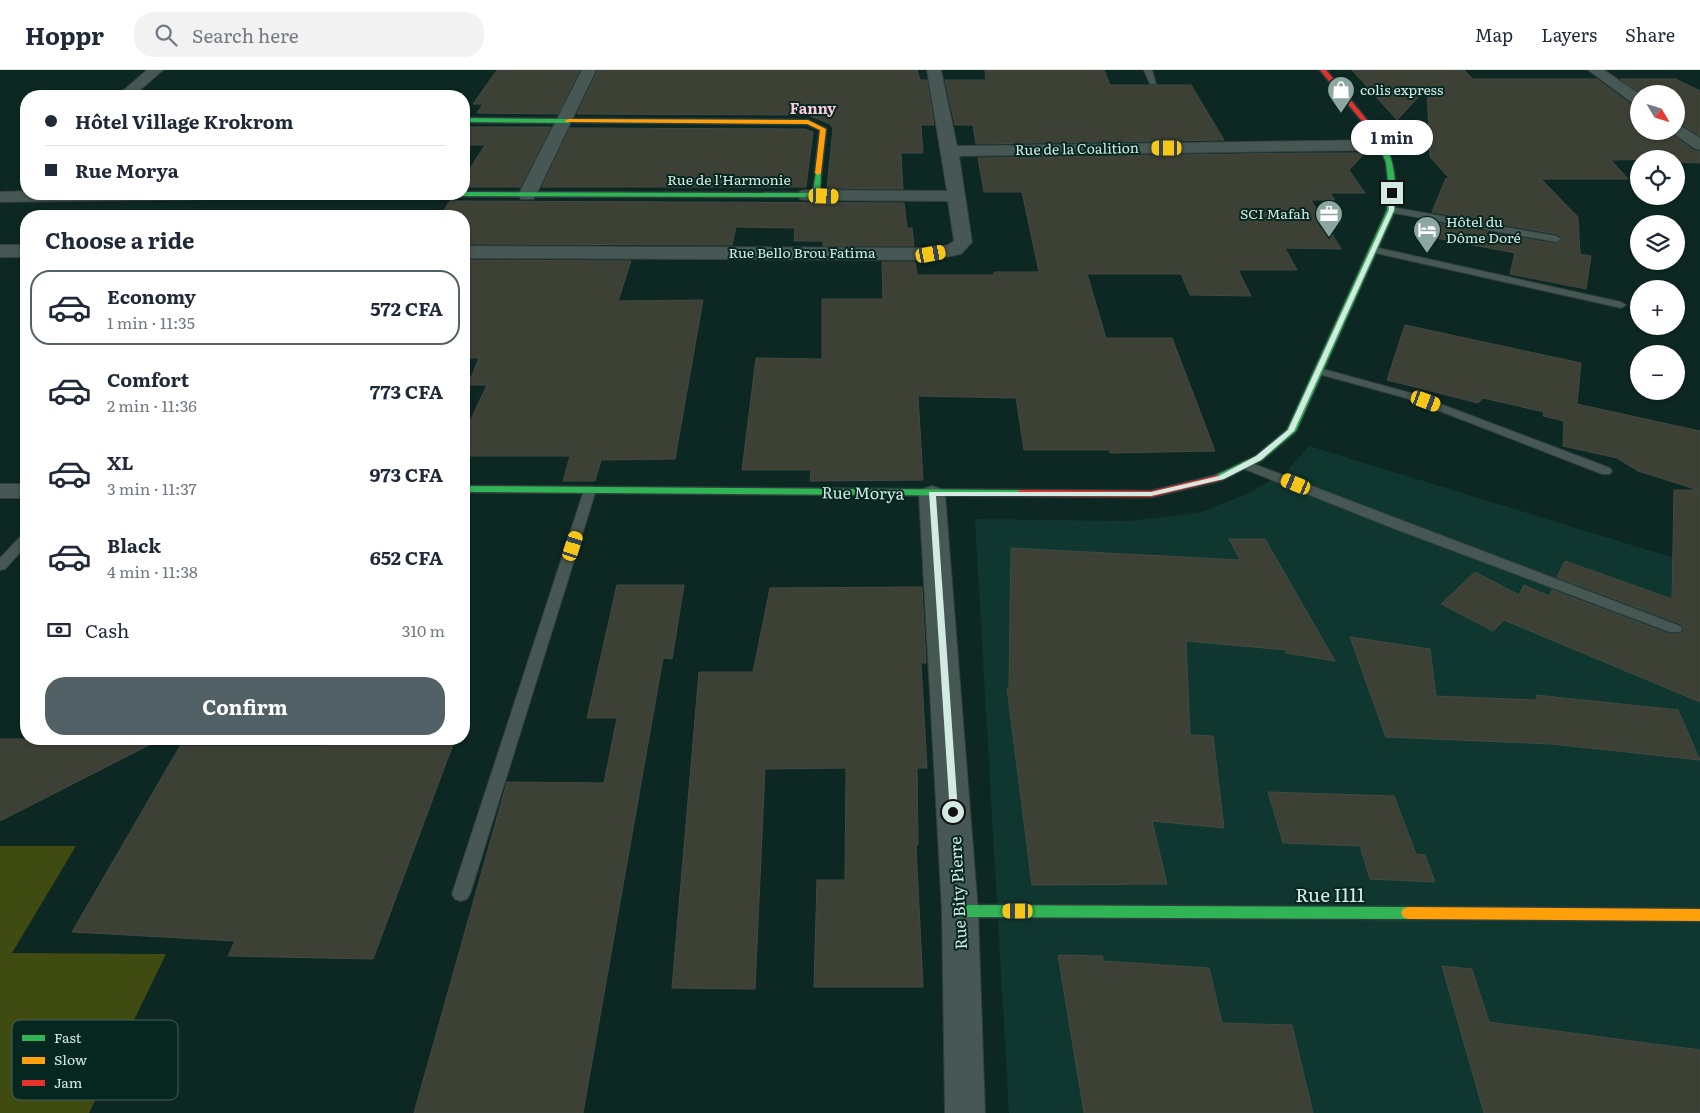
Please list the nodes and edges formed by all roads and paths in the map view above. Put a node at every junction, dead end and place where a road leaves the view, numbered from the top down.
1 (156, 70) edge
2 (590, 70) edge
3 (934, 70) edge
4 (1148, 70) edge
5 (1322, 70) edge
6 (1595, 70) edge
7 (1153, 82) dead end
8 (131, 90) edge
9 (1630, 95) edge
10 (470, 120) edge
11 (564, 120) junction
12 (1685, 134) edge
13 (1700, 145) edge
14 (1384, 146) junction
15 (950, 151) junction
16 (6, 191) edge
17 (20, 191) edge
18 (470, 195) edge
19 (527, 195) junction
20 (806, 195) junction
21 (957, 196) junction
22 (1391, 210) junction
23 (1556, 239) dead end
24 (1374, 250) junction
25 (0, 251) edge
26 (20, 251) edge
27 (470, 252) edge
28 (1621, 305) dead end
29 (1319, 371) junction
30 (1246, 464) junction
31 (1606, 471) dead end
32 (470, 489) edge
33 (590, 490) junction
34 (0, 491) edge
35 (20, 491) edge
36 (932, 494) junction
37 (20, 545) edge
38 (0, 566) edge
39 (1675, 629) dead end
40 (461, 894) dead end
41 (960, 911) junction
42 (1700, 915) edge
43 (965, 1113) edge

1 - 8 street
2 - 11 street
3 - 15 street, Rue Bello Brou Fatima
4 - 7 lane
5 - 14 street, Rue Morya
6 - 9 street
10 - 11 street
11 - 19 street
11 - 20 street, Rue de l'Harmonie
12 - 13 street
14 - 15 street, Rue de la Coalition
14 - 22 street, Rue Morya
15 - 21 street, Rue Bello Brou Fatima
16 - 17 street
18 - 19 street, Rue de l'Harmonie
19 - 20 street, Rue de l'Harmonie
20 - 21 street
21 - 27 street, Rue Bello Brou Fatima
22 - 23 lane
22 - 24 street, Rue Morya
24 - 28 lane
24 - 29 street, Rue Morya
25 - 26 street
29 - 30 street, Rue Morya
29 - 31 lane
30 - 36 street, Rue Morya
30 - 39 lane
32 - 33 street, Rue Morya
33 - 36 street, Rue Morya
33 - 40 lane
34 - 35 street
36 - 41 street, Rue Bity Pierre
37 - 38 lane
41 - 42 street, Rue I111
41 - 43 street, Rue Bity Pierre

